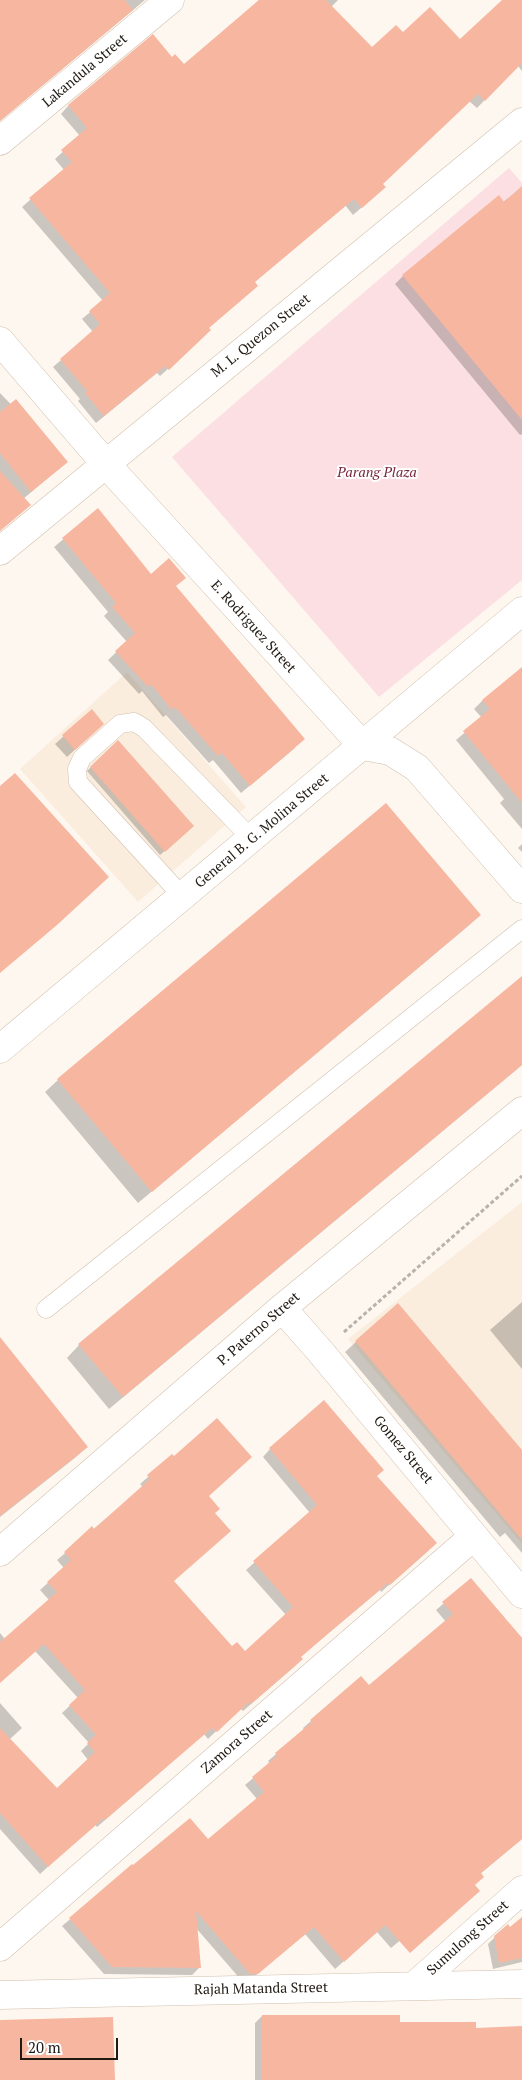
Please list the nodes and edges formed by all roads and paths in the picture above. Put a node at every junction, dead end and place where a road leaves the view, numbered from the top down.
1 (170, 0) edge
2 (522, 122) edge
3 (0, 142) edge
4 (0, 341) edge
5 (105, 463) junction
6 (0, 551) edge
7 (522, 611) edge
8 (363, 746) junction
9 (252, 839) junction
10 (522, 889) edge
11 (183, 897) junction
12 (522, 929) edge
13 (0, 1049) edge
14 (522, 1111) edge
15 (522, 1176) edge
16 (282, 1308) junction
17 (46, 1309) dead end
18 (319, 1350) junction
19 (474, 1536) junction
20 (0, 1552) edge
21 (522, 1594) edge
22 (522, 1890) edge
23 (0, 1947) edge
24 (522, 1984) edge
25 (414, 1986) junction
26 (0, 1994) edge

1 - 3 street, Lakandula Street
2 - 5 street, M. L. Quezon Street
4 - 5 street, E. Rodriguez Street
5 - 6 street, M. L. Quezon Street
5 - 8 street, E. Rodriguez Street
7 - 8 street, General B. G. Molina Street
8 - 9 street, General B. G. Molina Street
8 - 10 street
9 - 11 street, General B. G. Molina Street
9 - 11 lane
11 - 13 street, General B. G. Molina Street
12 - 17 lane
14 - 16 street, P. Paterno Street
15 - 18 path
16 - 18 street, Gomez Street
16 - 20 street, P. Paterno Street
18 - 19 street, Gomez Street
19 - 21 street, Gomez Street
19 - 23 street, Zamora Street
22 - 25 street, Sumulong Street
24 - 25 street, Rajah Matanda Street
25 - 26 street, Rajah Matanda Street

